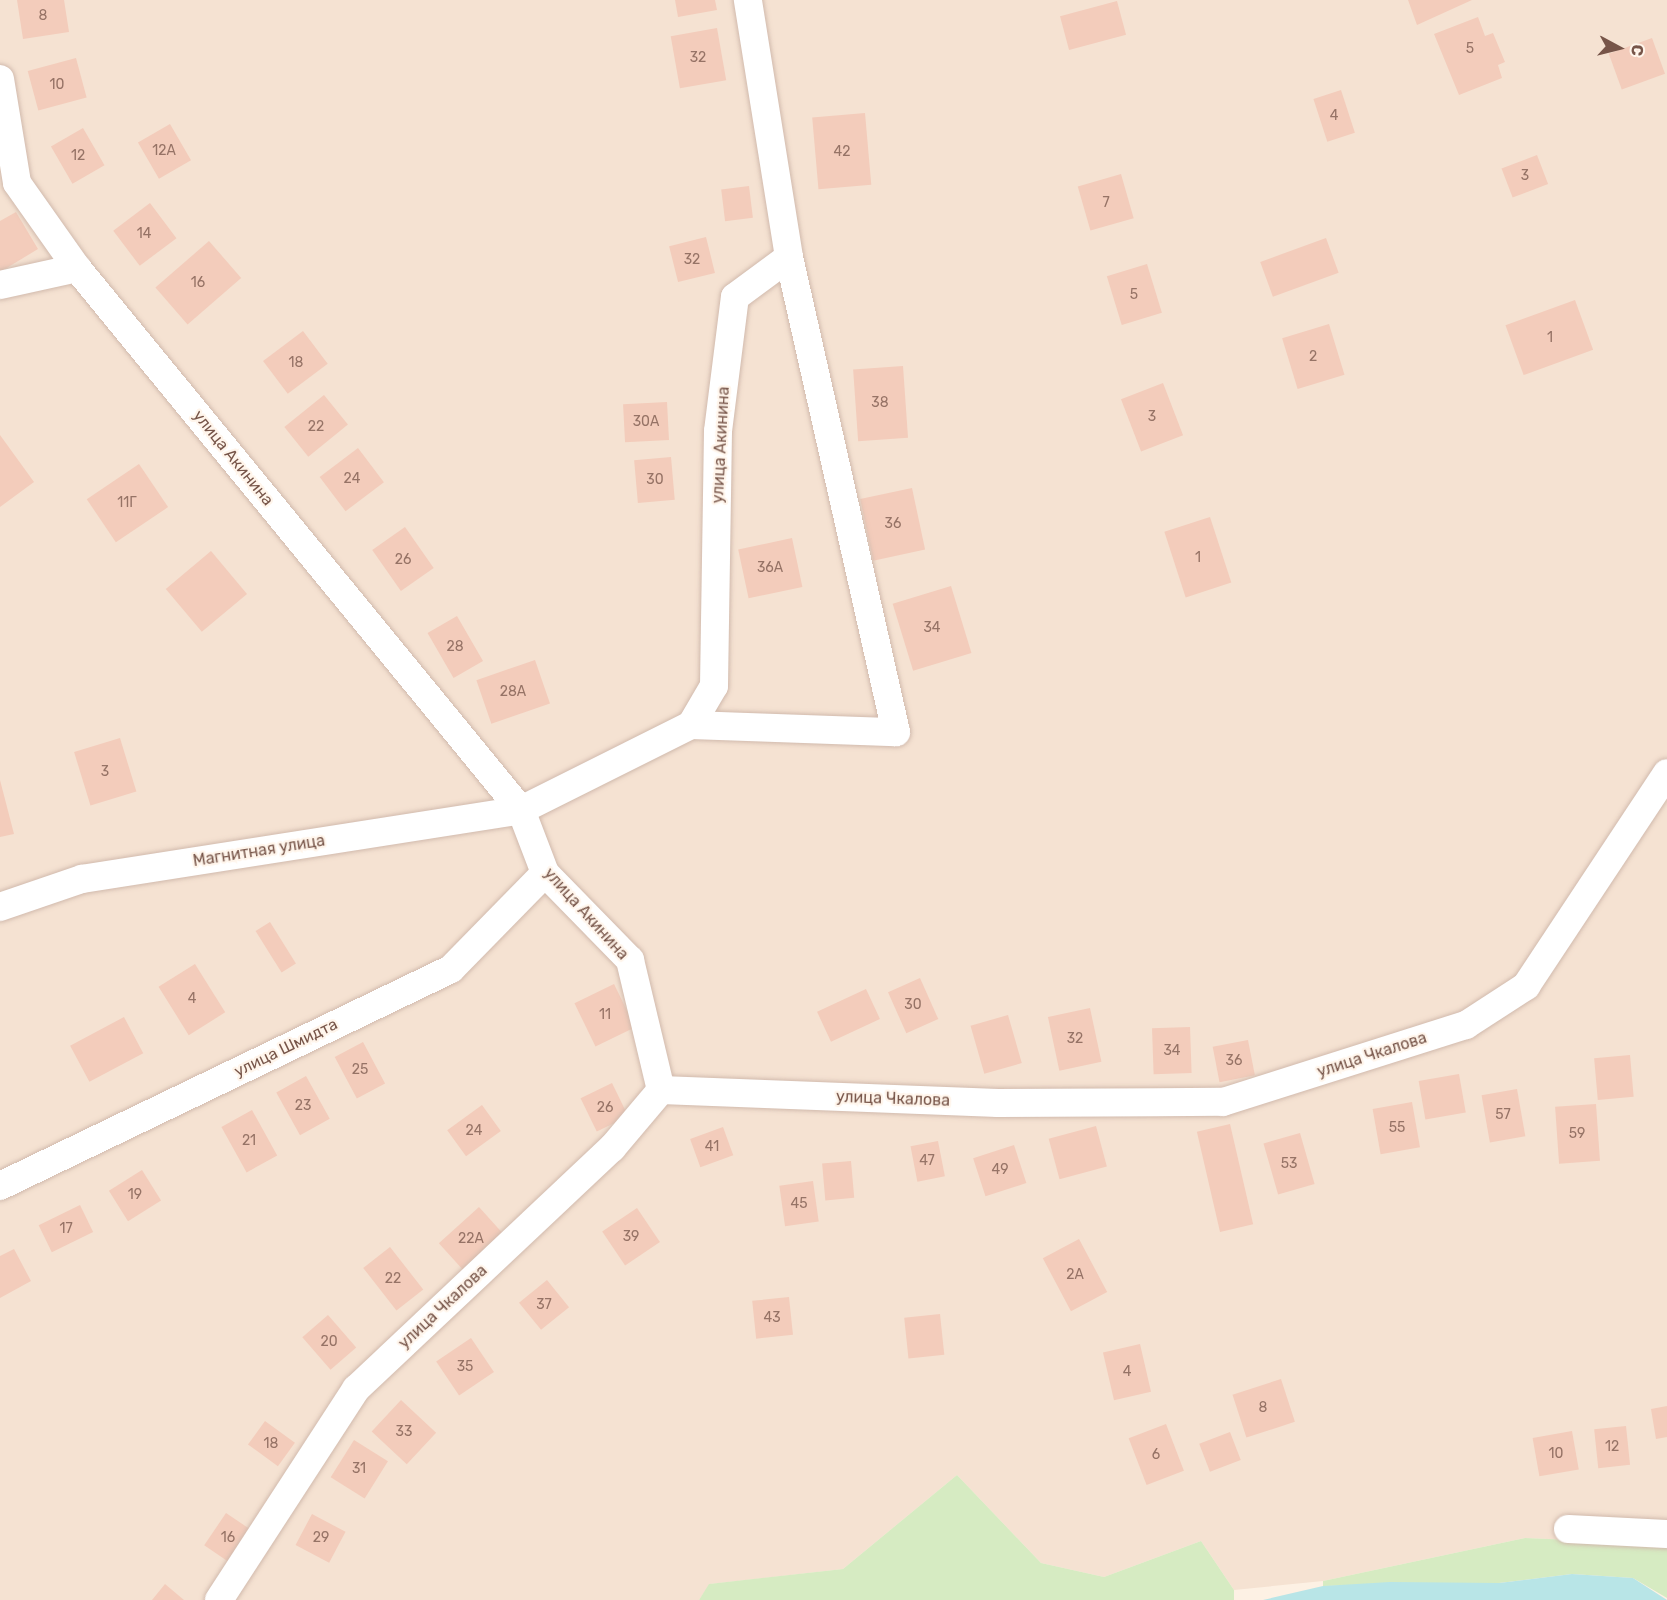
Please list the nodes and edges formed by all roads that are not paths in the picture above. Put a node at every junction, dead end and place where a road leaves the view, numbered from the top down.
1 (748, 0) edge
2 (0, 79) edge
3 (789, 257) junction
4 (77, 268) junction
5 (0, 285) edge
6 (691, 725) junction
7 (1667, 773) edge
8 (521, 810) junction
9 (545, 873) junction
10 (0, 907) edge
11 (661, 1090) junction
12 (0, 1186) edge
13 (1568, 1529) dead end
14 (1667, 1534) edge
15 (219, 1600) edge

1 - 3 street
2 - 4 street, улица Акинина
3 - 6 street, улица Акинина
3 - 6 street
4 - 5 street
4 - 8 street, улица Акинина
6 - 8 street
7 - 11 street, улица Чкалова
8 - 9 street, улица Акинина
8 - 10 street, Магнитная улица
9 - 11 street, улица Акинина
9 - 12 street, улица Шмидта
11 - 15 street, улица Чкалова
13 - 14 street

